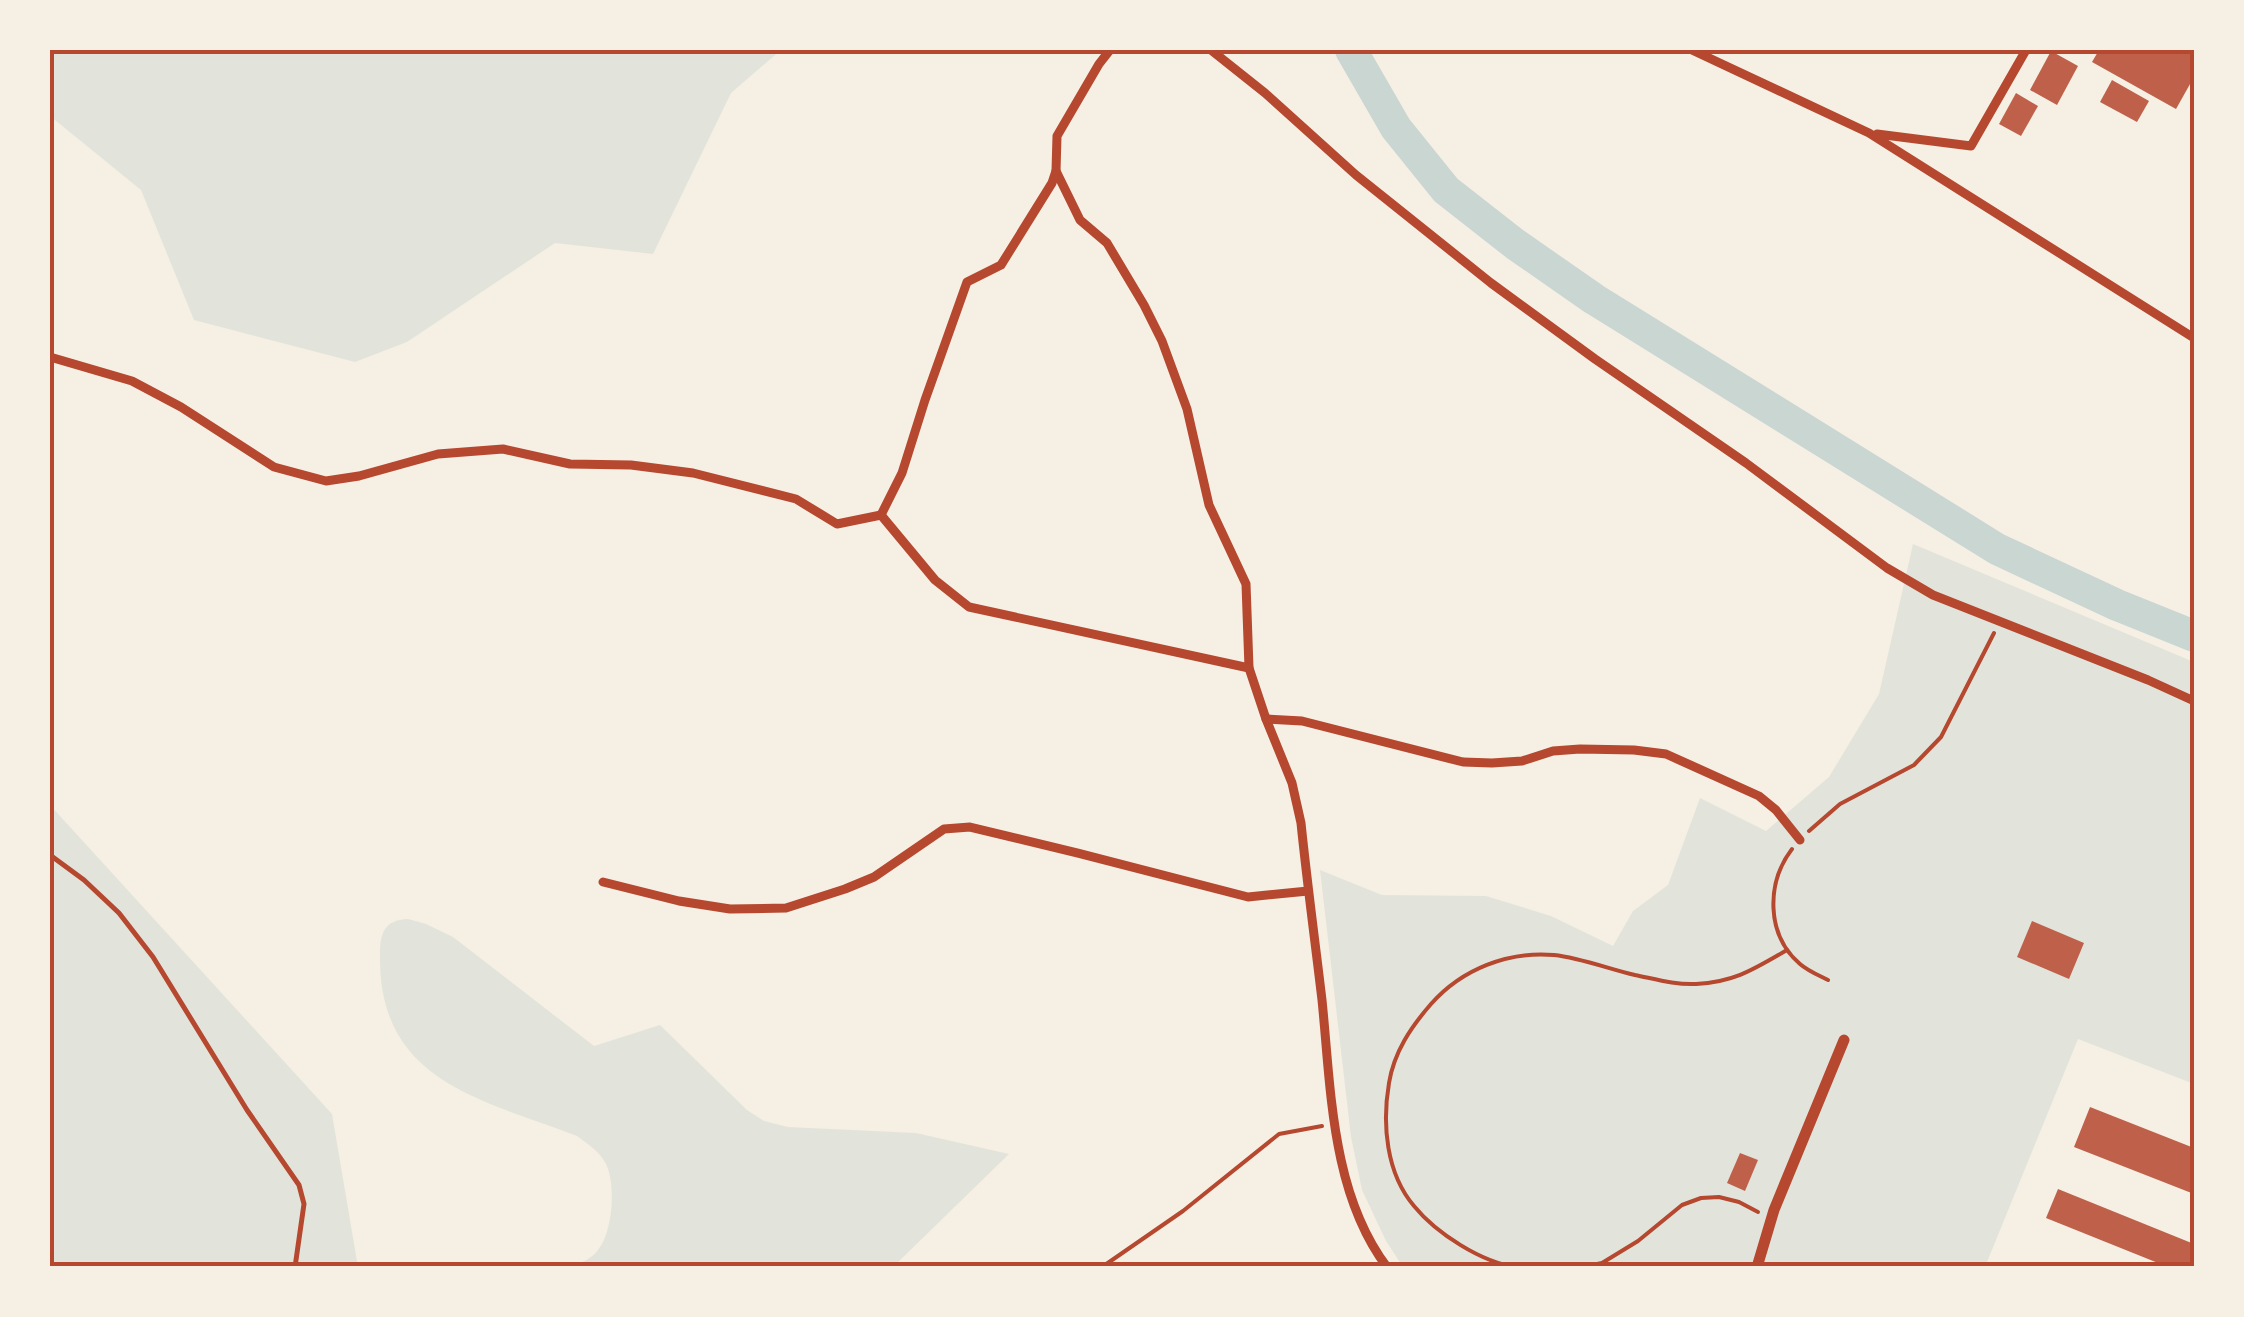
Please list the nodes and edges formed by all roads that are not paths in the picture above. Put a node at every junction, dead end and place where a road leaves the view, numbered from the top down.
1 (1110, 50) edge
2 (1211, 50) edge
3 (1692, 50) edge
4 (2026, 50) edge
5 (1869, 133) junction
6 (1056, 172) junction
7 (2194, 338) edge
8 (50, 357) edge
9 (881, 515) junction
10 (1249, 668) junction
11 (2194, 701) edge
12 (1266, 719) junction
13 (1800, 840) road end
14 (50, 855) edge
15 (604, 882) dead end
16 (1308, 891) junction
17 (1844, 1040) dead end
18 (295, 1267) edge
19 (1387, 1267) edge
20 (1757, 1267) edge

1 - 6 street
2 - 11 street
3 - 5 street
4 - 5 street
5 - 7 street
6 - 9 street
6 - 10 street
8 - 9 street
9 - 10 street
10 - 12 street
12 - 13 street
12 - 16 street
14 - 18 lane
15 - 16 street
16 - 19 street
17 - 20 street

